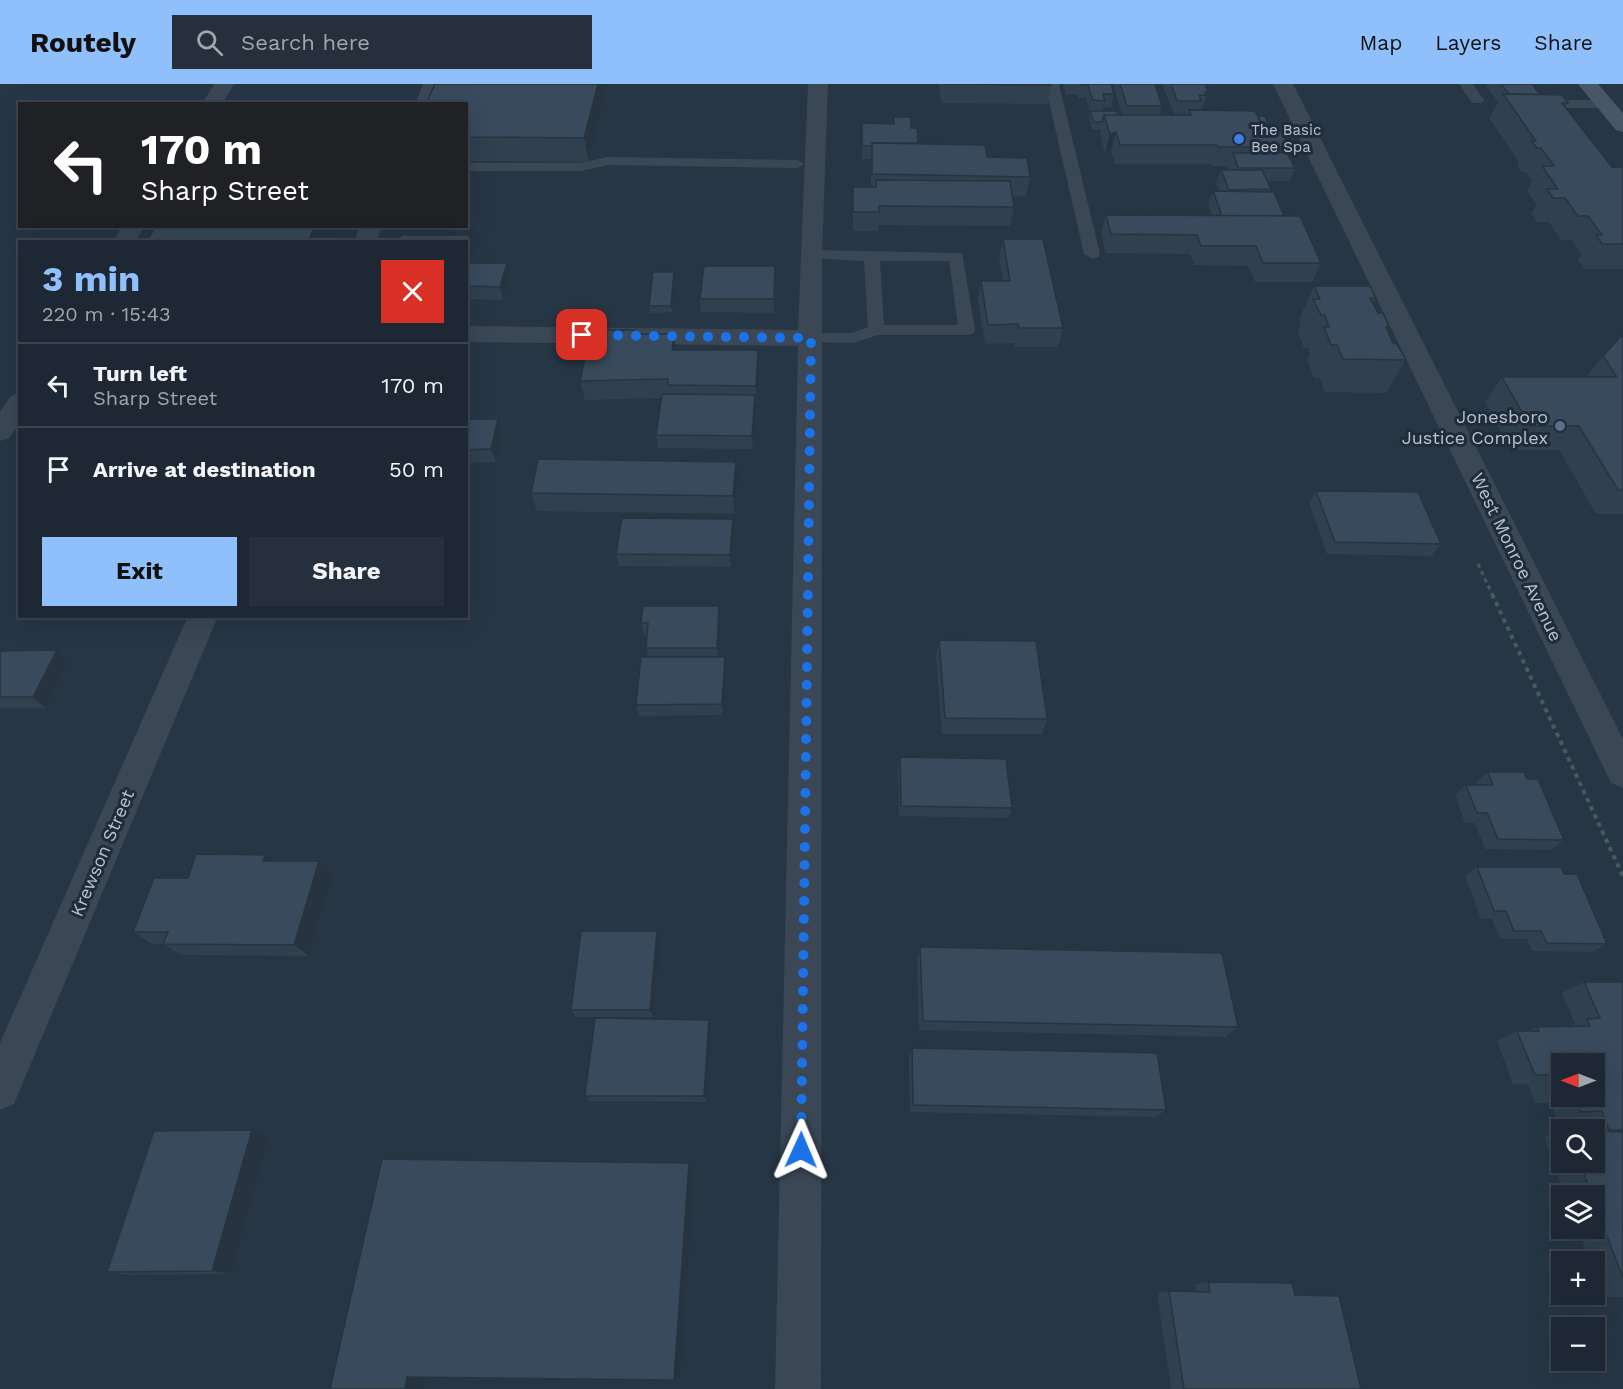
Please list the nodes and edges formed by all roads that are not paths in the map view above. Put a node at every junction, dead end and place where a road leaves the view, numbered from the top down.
1 (224, 84) edge
2 (433, 84) edge
3 (818, 84) edge
4 (1052, 84) edge
5 (1283, 84) edge
6 (1466, 84) edge
7 (1523, 84) edge
8 (1588, 84) edge
9 (1477, 100) dead end
10 (213, 102) edge
11 (426, 102) edge
12 (1604, 104) junction
13 (1623, 126) edge
14 (797, 164) dead end
15 (468, 167) edge
16 (1092, 254) dead end
17 (811, 255) junction
18 (872, 256) junction
19 (876, 330) junction
20 (468, 334) edge
21 (811, 338) junction
22 (18, 405) edge
23 (0, 432) edge
24 (202, 618) edge
25 (1623, 773) edge
26 (0, 1090) edge
27 (798, 1389) edge

1 - 10 street
2 - 11 street
3 - 17 street
4 - 16 lane
5 - 25 street, West Monroe Avenue
6 - 9 lane
7 - 12 lane
8 - 12 street
12 - 13 street
14 - 15 lane
17 - 18 lane
17 - 21 street
18 - 19 lane
18 - 19 lane
19 - 21 lane
20 - 21 street
21 - 27 street
22 - 23 street
24 - 26 street, Krewson Street

